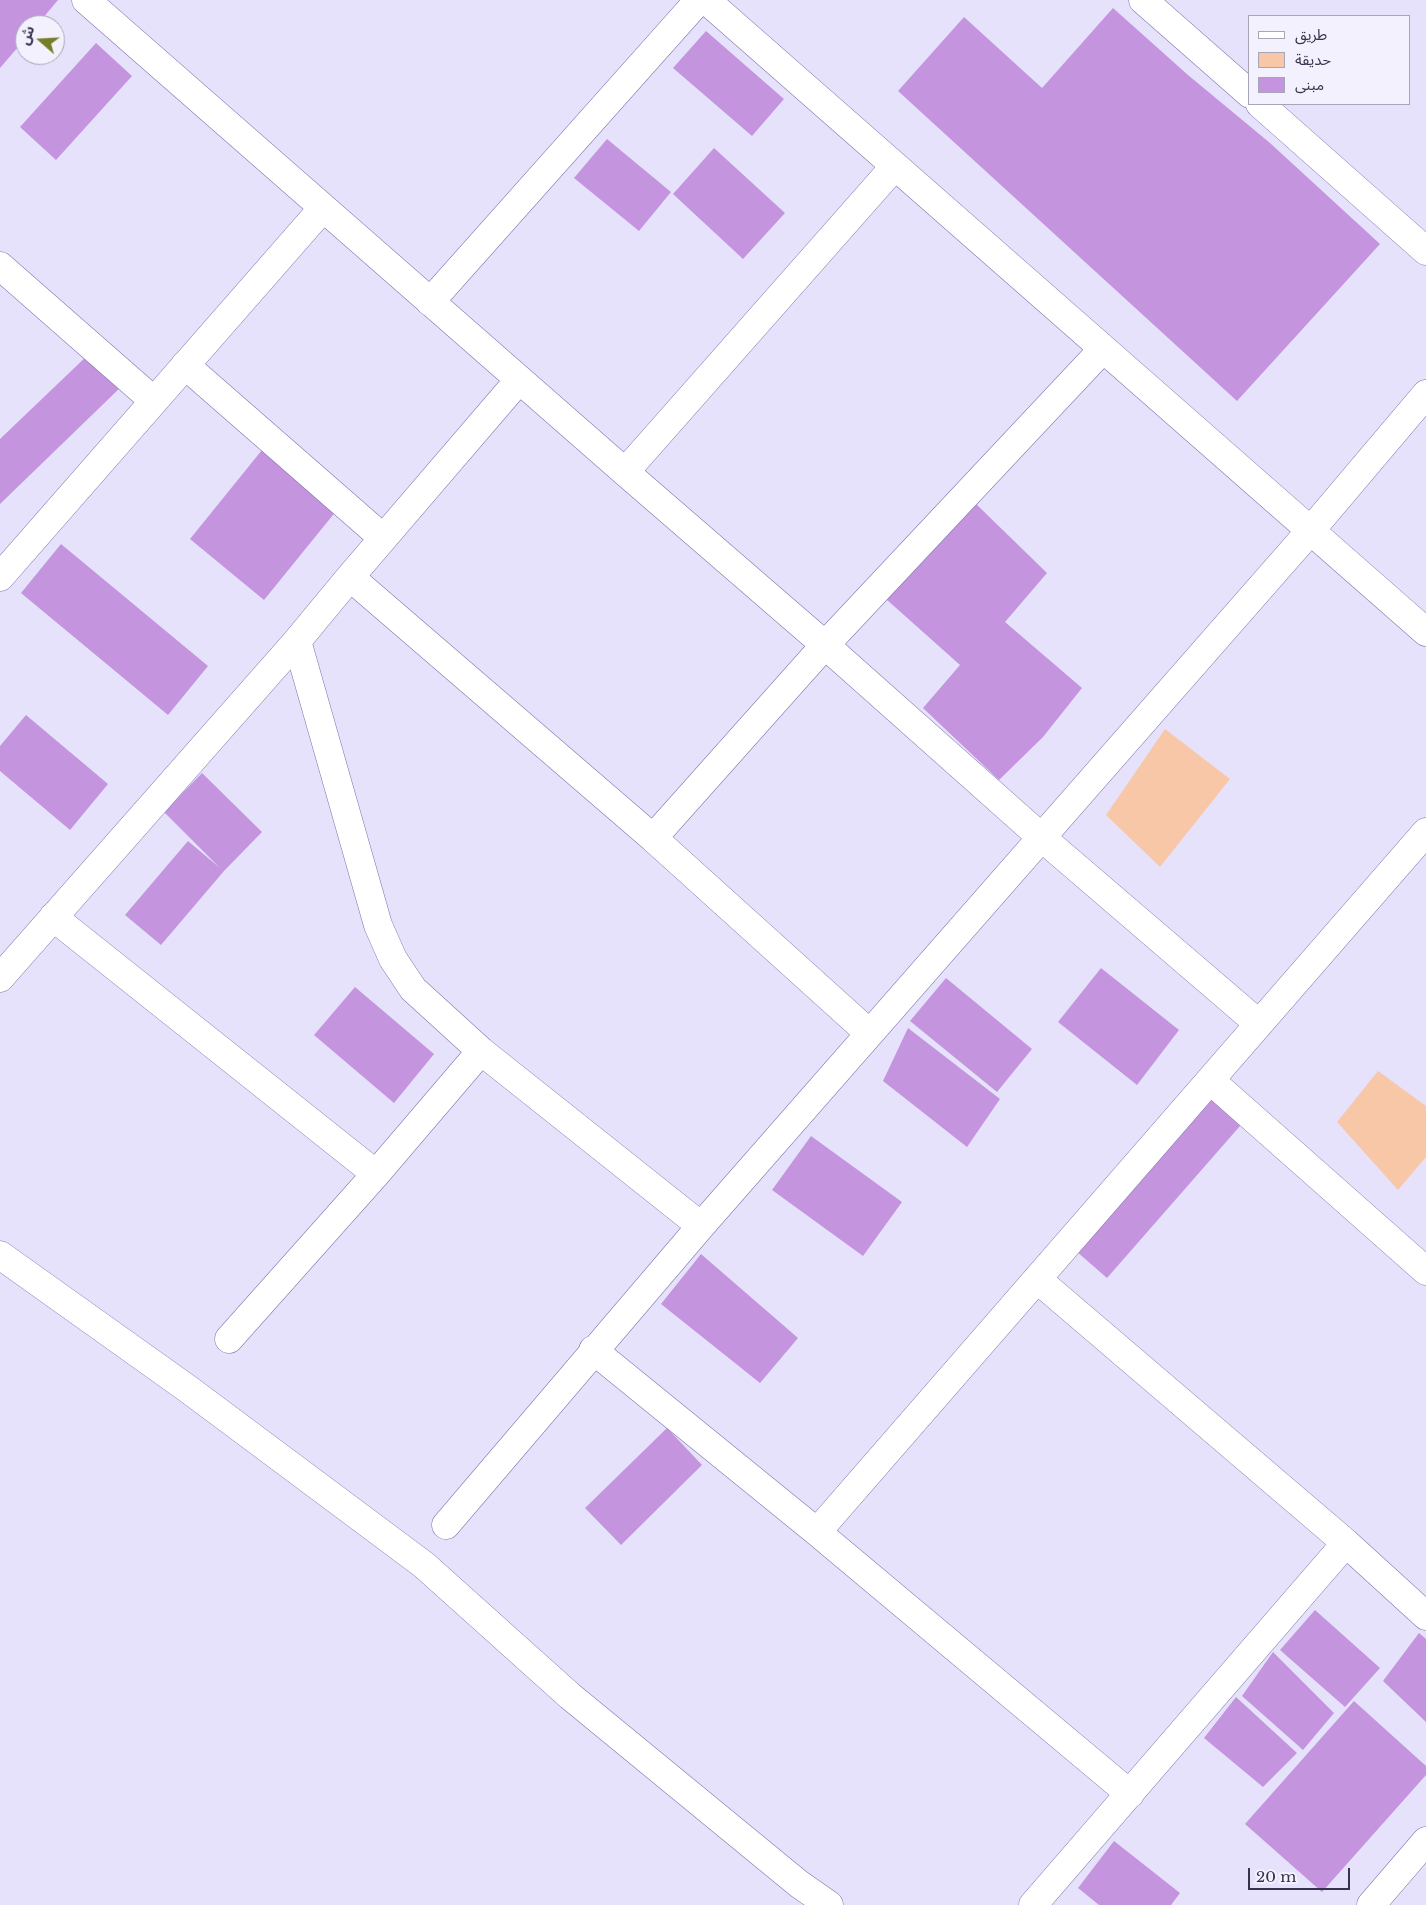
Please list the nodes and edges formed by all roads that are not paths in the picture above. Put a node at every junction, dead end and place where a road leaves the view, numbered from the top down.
1 (86, 0) edge
2 (699, 0) edge
3 (706, 0) edge
4 (1143, 0) edge
5 (1248, 92) edge
6 (1261, 105) edge
7 (895, 166) junction
8 (323, 208) junction
9 (1426, 251) edge
10 (0, 266) edge
11 (430, 302) junction
12 (1104, 349) junction
13 (185, 365) junction
14 (519, 380) junction
15 (1426, 394) edge
16 (154, 401) junction
17 (625, 472) junction
18 (1311, 530) junction
19 (383, 538) junction
20 (350, 576) junction
21 (0, 577) edge
22 (1426, 632) edge
23 (297, 641) junction
24 (825, 645) junction
25 (1426, 832) edge
26 (1041, 837) junction
27 (653, 838) junction
28 (53, 917) junction
29 (0, 978) edge
30 (1259, 1024) junction
31 (869, 1033) junction
32 (481, 1051) junction
33 (1210, 1080) junction
34 (376, 1174) junction
35 (701, 1226) junction
36 (0, 1255) edge
37 (1426, 1271) edge
38 (1037, 1279) junction
39 (229, 1339) dead end
40 (593, 1350) junction
41 (446, 1525) dead end
42 (817, 1532) junction
43 (1346, 1544) junction
44 (1426, 1616) edge
45 (1130, 1794) junction
46 (1426, 1841) edge
47 (829, 1905) edge
48 (1033, 1905) edge
49 (1370, 1905) edge

1 - 8 street
2 - 11 street
3 - 7 street
4 - 5 street
6 - 9 street
7 - 12 street
7 - 17 street
8 - 11 street
8 - 13 street
10 - 16 street
11 - 14 street
12 - 18 street
12 - 24 street
13 - 16 street
13 - 19 street
14 - 17 street
14 - 19 street
15 - 18 street
16 - 21 street
17 - 24 street
18 - 22 street
18 - 26 street
19 - 20 street
20 - 23 street
20 - 27 street
23 - 28 street
23 - 32 street
24 - 26 street
24 - 27 street
25 - 30 street
26 - 30 street
26 - 31 street
27 - 31 street
28 - 29 street
28 - 34 street
30 - 33 street
31 - 35 street
32 - 34 street
32 - 35 street
33 - 37 street
33 - 38 street
34 - 39 street
35 - 40 street
36 - 47 street
38 - 42 street
38 - 43 street
40 - 41 street
40 - 42 street
42 - 45 street
43 - 44 street
43 - 45 street
45 - 48 street
46 - 49 street

